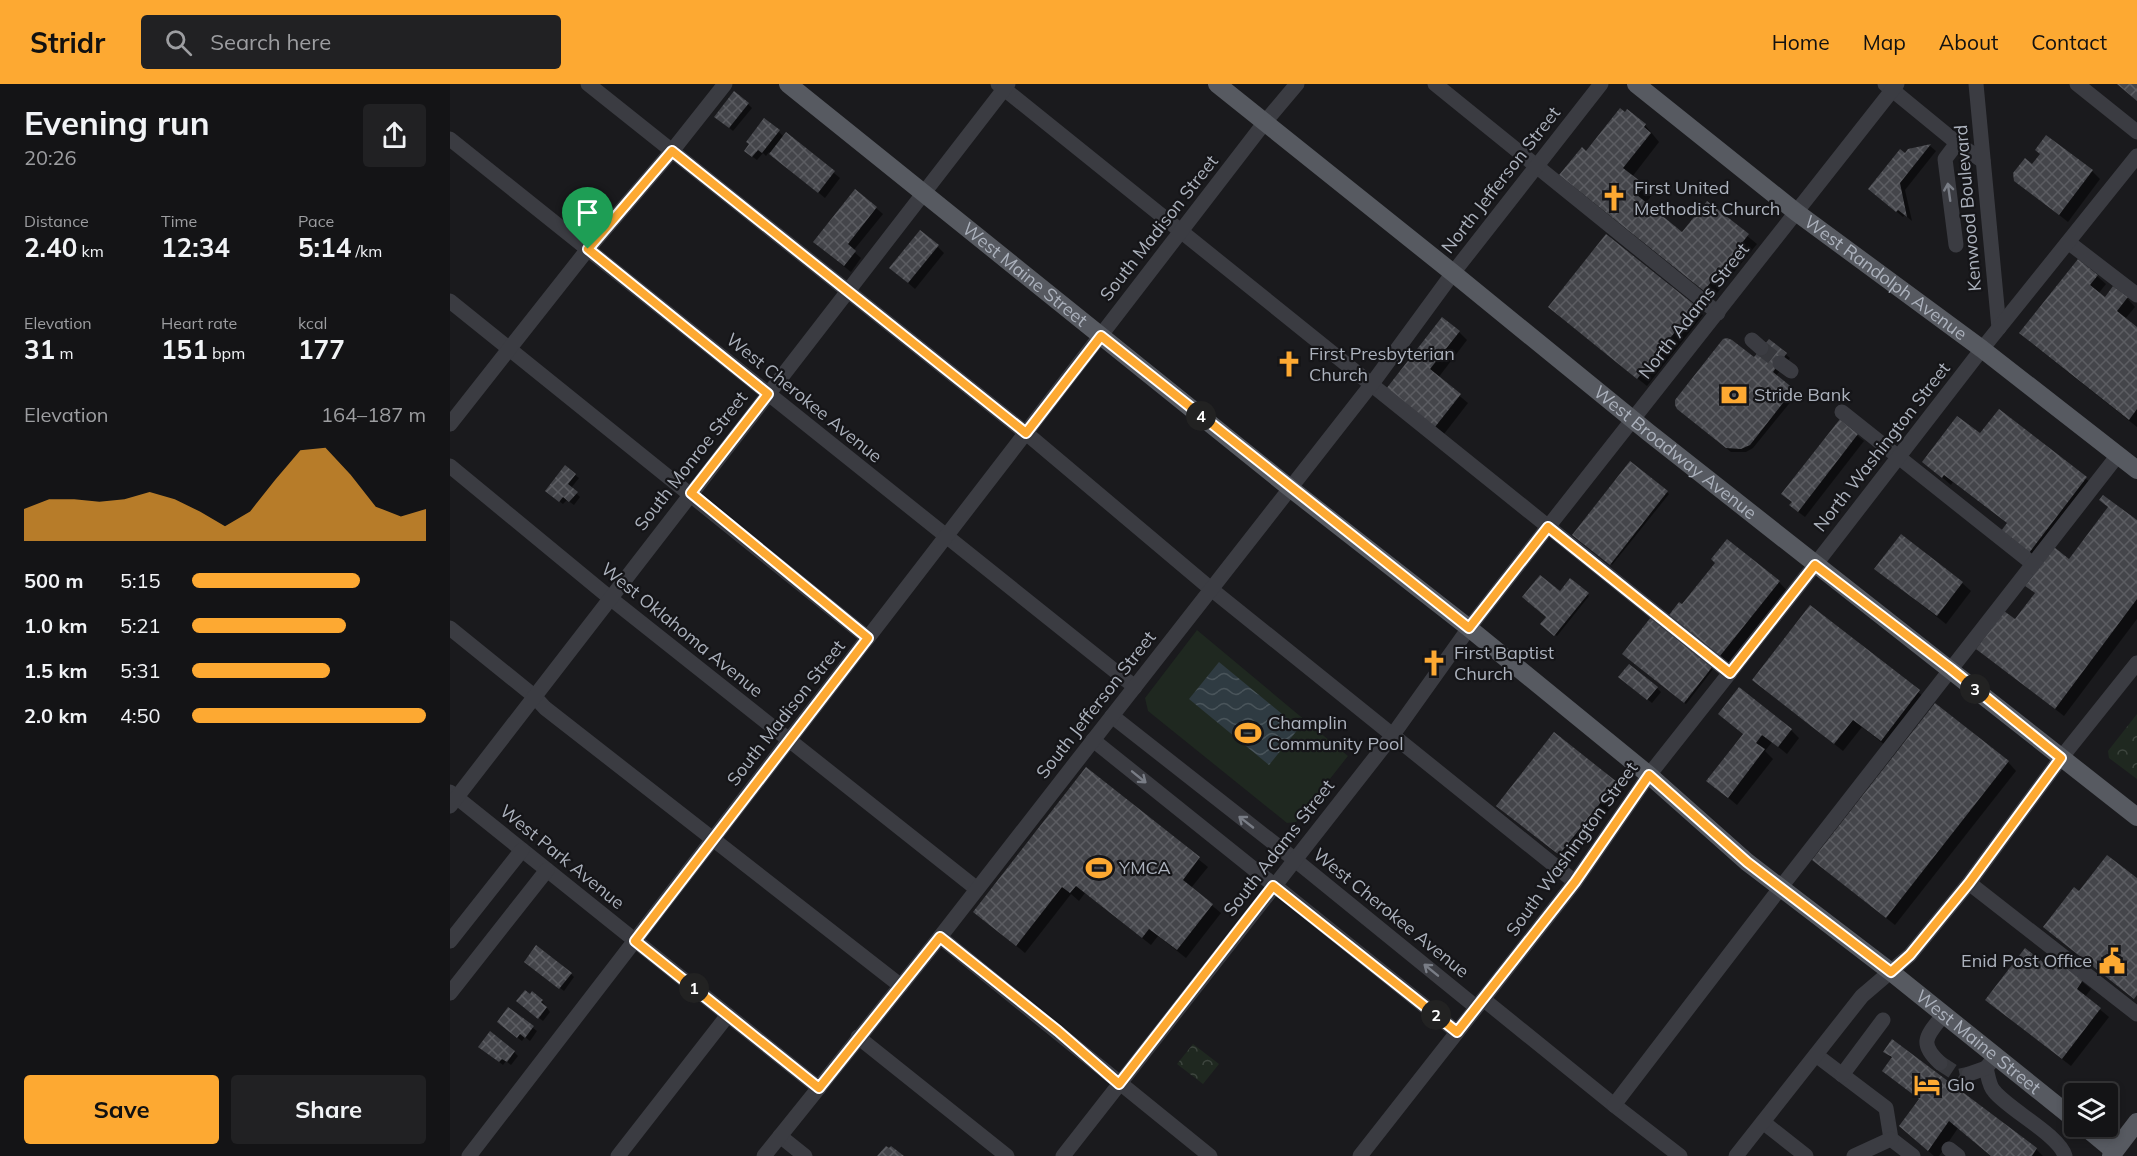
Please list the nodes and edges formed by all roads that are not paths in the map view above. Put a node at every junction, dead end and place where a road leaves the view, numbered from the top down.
1 (588, 84) edge
2 (725, 84) edge
3 (789, 84) edge
4 (1217, 84) edge
5 (1297, 84) edge
6 (1435, 84) edge
7 (1601, 84) edge
8 (1636, 84) edge
9 (1976, 84) edge
10 (2077, 84) edge
11 (1004, 86) edge
12 (1892, 86) edge
13 (1265, 122) junction
14 (2137, 132) edge
15 (450, 139) edge
16 (1957, 143) junction
17 (672, 151) junction
18 (1983, 161) junction
19 (2135, 164) edge
20 (1537, 167) junction
21 (924, 193) junction
22 (1796, 212) junction
23 (1181, 232) junction
24 (2068, 242) junction
25 (1956, 245) dead end
26 (588, 249) junction
27 (1453, 273) junction
28 (2134, 286) edge
29 (848, 291) junction
30 (450, 301) edge
31 (1718, 313) junction
32 (1999, 328) junction
33 (1101, 336) junction
34 (509, 347) junction
35 (1982, 349) junction
36 (1371, 385) junction
37 (768, 394) junction
38 (1842, 412) dead end
39 (1632, 420) junction
40 (450, 423) edge
41 (1026, 433) junction
42 (2118, 455) junction
43 (1898, 458) junction
44 (450, 466) edge
45 (2137, 470) edge
46 (1290, 488) junction
47 (691, 493) junction
48 (1548, 527) junction
49 (946, 536) junction
50 (2033, 564) junction
51 (1815, 565) junction
52 (1211, 589) junction
53 (610, 598) junction
54 (450, 628) edge
55 (1469, 628) junction
56 (868, 638) junction
57 (2137, 663) edge
58 (1951, 669) junction
59 (1730, 673) junction
60 (1135, 687) junction
61 (534, 696) junction
62 (1112, 716) junction
63 (1392, 736) junction
64 (789, 740) junction
65 (1093, 741) junction
66 (2061, 758) junction
67 (1649, 775) junction
68 (452, 798) edge
69 (2137, 817) edge
70 (712, 840) junction
71 (522, 850) junction
72 (1294, 859) junction
73 (547, 870) junction
74 (1575, 882) junction
75 (1969, 883) junction
76 (1273, 886) junction
77 (1781, 887) junction
78 (977, 889) junction
79 (940, 937) junction
80 (450, 940) edge
81 (635, 941) junction
82 (1891, 972) junction
83 (901, 986) junction
84 (450, 993) edge
85 (1480, 1003) junction
86 (1944, 1014) junction
87 (2137, 1014) edge
88 (728, 1015) junction
89 (1883, 1020) dead end
90 (1457, 1032) junction
91 (858, 1037) junction
92 (1816, 1055) junction
93 (1991, 1062) junction
94 (1940, 1063) tunnel mouth
95 (1969, 1074) dead end
96 (1842, 1075) junction
97 (1119, 1084) junction
98 (819, 1088) junction
99 (1614, 1105) junction
100 (2064, 1112) edge
101 (1763, 1122) junction
102 (2137, 1122) edge
103 (780, 1136) junction
104 (2096, 1137) edge
105 (1891, 1139) junction
106 (2115, 1154) edge
107 (469, 1156) edge
108 (618, 1156) edge
109 (764, 1156) edge
110 (805, 1156) edge
111 (1007, 1156) edge
112 (1063, 1156) edge
113 (1210, 1156) edge
114 (1360, 1156) edge
115 (1680, 1156) edge
116 (1736, 1156) edge
117 (1806, 1156) edge
118 (1854, 1156) edge
119 (1912, 1156) edge
120 (2065, 1156) edge

1 - 17 street
2 - 17 street
3 - 21 main road, West Maine Street
4 - 13 main road, West Broadway Avenue
5 - 13 street, South Madison Street
6 - 20 street
7 - 20 street, North Jefferson Street
8 - 22 main road, West Randolph Avenue
9 - 18 street, Kenwood Boulevard
10 - 14 street
11 - 21 street, South Monroe Street
11 - 23 street
12 - 16 street
12 - 22 street, North Adams Street
13 - 23 street, South Madison Street
13 - 27 main road, West Broadway Avenue
15 - 26 street, West Cherokee Avenue
16 - 18 street
25 -> 16 street
17 - 26 street
17 - 29 street
18 - 32 street, Kenwood Boulevard
19 - 24 street, North Washington Street
20 - 27 street, North Jefferson Street
20 - 31 street
21 - 29 street, South Monroe Street
21 - 33 main road, West Maine Street
22 - 31 street, North Adams Street
22 - 35 main road, West Randolph Avenue
23 - 33 street, South Madison Street
23 - 36 street
24 - 28 street
24 - 32 street, North Washington Street
26 - 34 street
26 - 37 street, West Cherokee Avenue
27 - 36 street, South Jefferson Street
27 - 39 main road, West Broadway Avenue
29 - 37 street, South Monroe Street
29 - 41 street
30 - 34 street
31 - 39 street, North Adams Street
32 - 35 street, North Washington Street
33 - 41 street, South Madison Street
33 - 46 main road, West Maine Street
34 - 40 street
34 - 47 street
35 - 42 main road, West Randolph Avenue
35 - 43 street, North Washington Street
36 - 46 street, South Jefferson Street
36 - 48 street
37 - 47 street, South Monroe Street
37 - 49 street, West Cherokee Avenue
38 - 43 street
39 - 48 street, South Adams Street
39 - 51 main road, West Broadway Avenue
41 - 49 street, South Madison Street
41 - 52 street
42 - 45 main road, West Randolph Avenue
42 - 50 street
43 - 50 street
43 - 51 street, North Washington Street
44 - 53 street, West Oklahoma Avenue
46 - 52 street, South Jefferson Street
46 - 55 main road, West Maine Street
47 - 53 street, South Monroe Street
47 - 56 street
48 - 55 street, South Adams Street
48 - 59 street
49 - 56 street, South Madison Street
49 - 60 street, West Cherokee Avenue
50 - 58 street
51 - 58 main road, West Broadway Avenue
51 - 59 street, South Washington Street
52 - 60 street, South Jefferson Street
52 - 63 street
53 - 61 street, South Monroe Street
53 - 64 street, West Oklahoma Avenue
54 - 61 street
55 - 63 street, South Adams Street
55 - 67 main road, West Maine Street
56 - 64 street, South Madison Street
57 - 66 street
58 - 66 main road, West Broadway Avenue
58 - 77 street
59 - 67 street, South Washington Street
60 - 62 street, South Jefferson Street
61 - 68 street, South Monroe Street
61 - 70 street
62 - 65 street, South Jefferson Street
72 -> 62 street, West Cherokee Avenue
63 - 72 street, South Adams Street
63 - 74 street
64 - 70 street, South Madison Street
64 - 78 street, West Oklahoma Avenue
65 -> 76 street
65 - 78 street, South Jefferson Street
66 - 69 main road, West Broadway Avenue
66 - 75 street
67 - 74 street, South Washington Street
67 - 77 main road, West Maine Street
68 - 71 street, West Park Avenue
70 - 81 street, South Madison Street
70 - 83 street
71 - 73 street, West Park Avenue
71 - 80 street
72 - 76 street, South Adams Street
85 -> 72 street, West Cherokee Avenue
73 - 81 street, West Park Avenue
73 - 84 street
74 - 85 street, South Washington Street
75 - 82 street
75 - 87 street
76 - 90 street
76 - 97 street, South Adams Street
77 - 82 main road, West Maine Street
77 - 99 street
78 - 79 street, South Jefferson Street
79 - 83 street, South Jefferson Street
79 - 97 street
81 - 88 street, West Park Avenue
81 - 107 street, South Madison Street
82 - 86 main road, West Maine Street
82 - 92 street
83 - 91 street, South Jefferson Street
85 - 90 street, South Washington Street
85 - 99 street, West Cherokee Avenue
86 - 93 main road, West Maine Street
86 - 94 street
88 - 98 street, West Park Avenue
88 - 108 street
89 - 96 street
90 - 114 street, South Washington Street
91 - 98 street, South Jefferson Street
91 - 111 street
92 - 96 street
92 - 101 street
93 - 95 street
93 - 100 main road, West Maine Street
93 - 120 street
96 - 105 street
97 - 112 street, South Adams Street
97 - 113 street
98 - 103 street, South Jefferson Street
99 - 115 street, West Cherokee Avenue
101 - 116 street
101 - 117 street
102 - 106 main road
103 - 109 street, South Jefferson Street
103 - 110 street
104 - 106 main road
105 - 118 street
105 - 119 street

